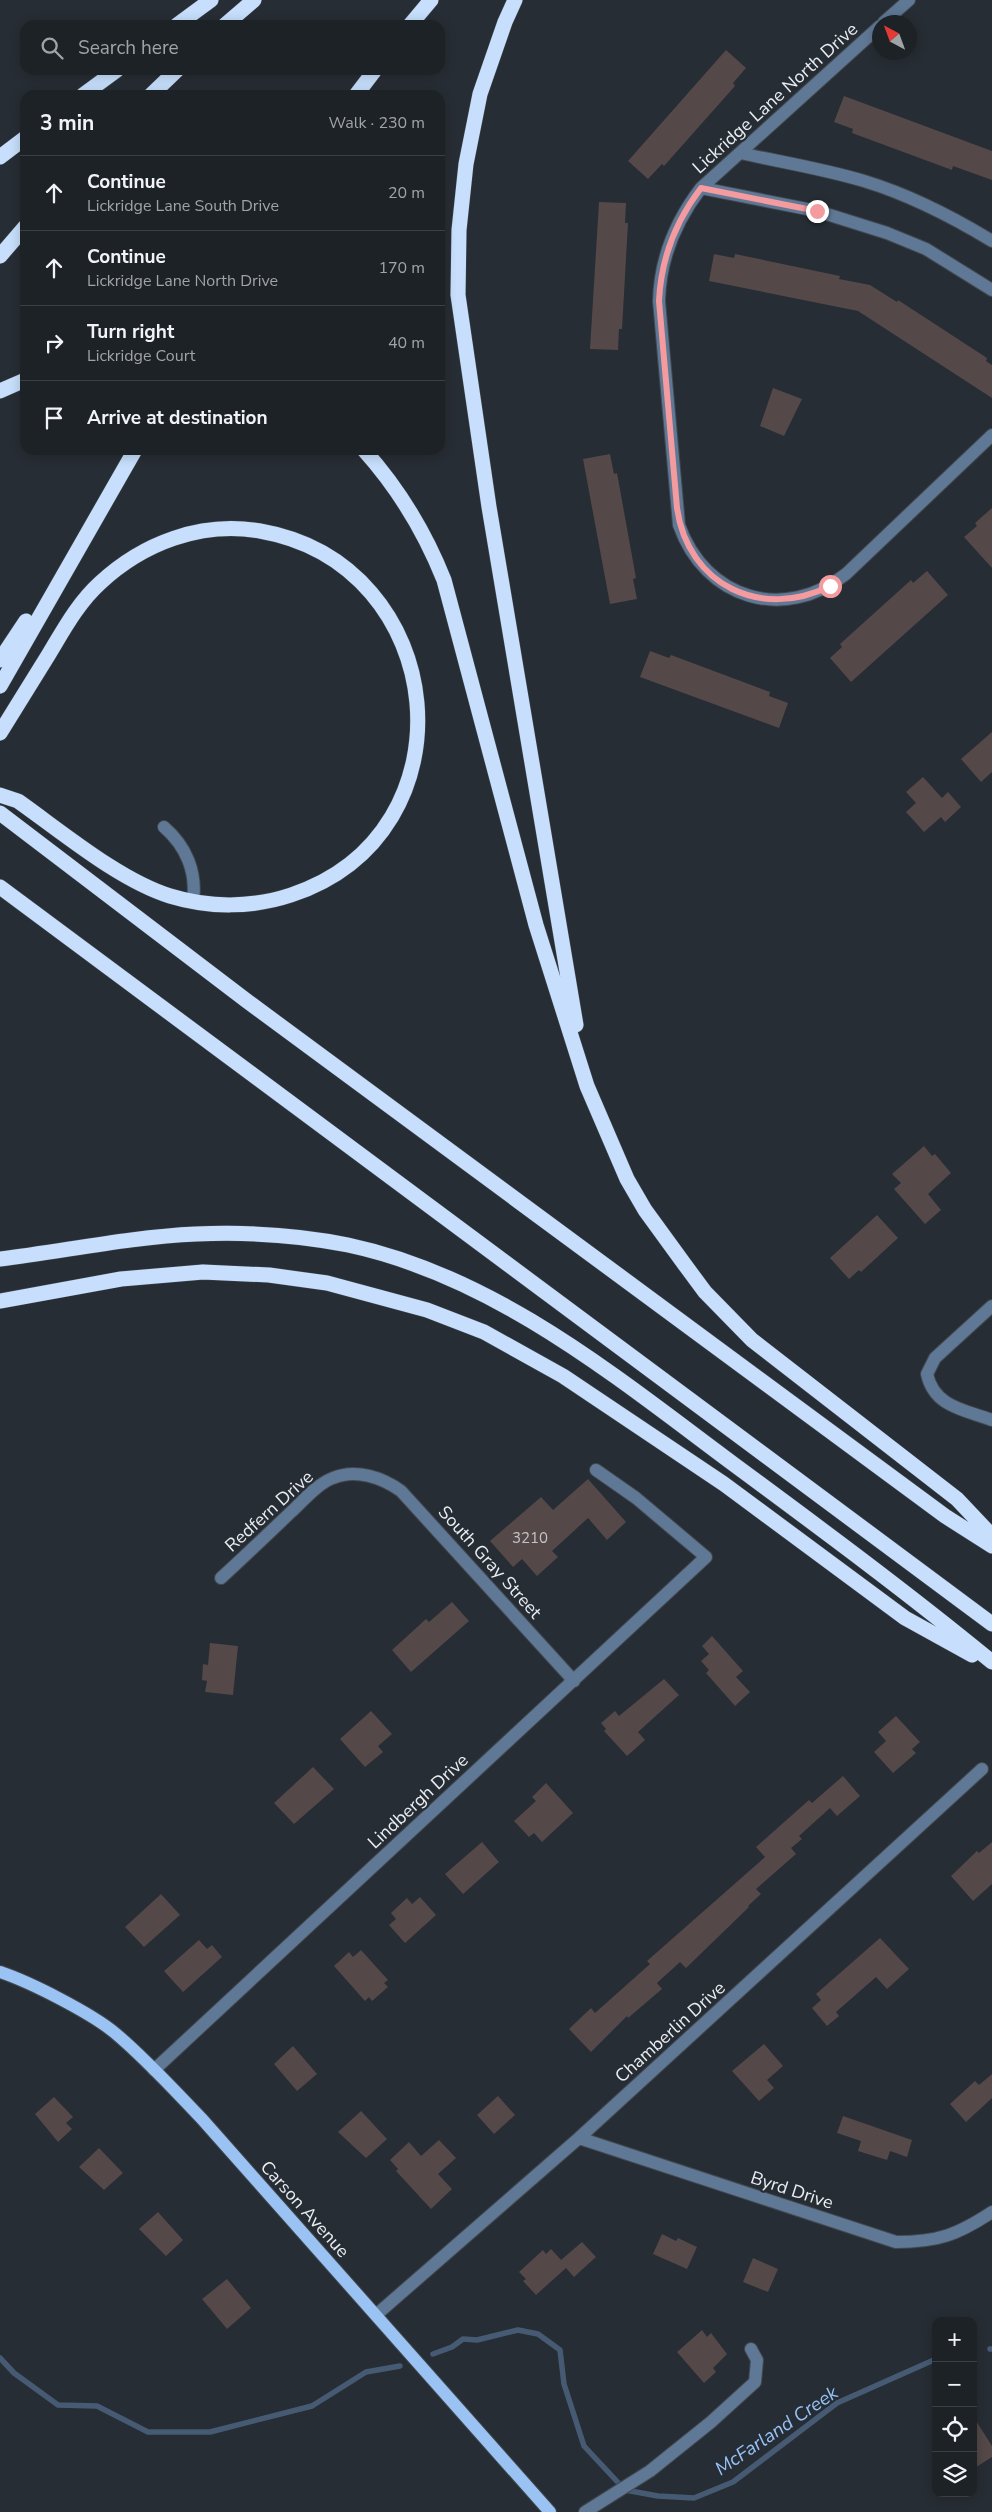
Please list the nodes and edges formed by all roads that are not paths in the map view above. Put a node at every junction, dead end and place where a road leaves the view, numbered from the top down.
1 (211, 0) edge
2 (254, 0) edge
3 (432, 0) edge
4 (515, 0) edge
5 (908, 0) edge
6 (892, 15) edge
7 (184, 20) edge
8 (231, 20) edge
9 (414, 20) edge
10 (872, 33) edge
11 (110, 75) edge
12 (172, 75) edge
13 (370, 75) edge
14 (90, 90) edge
15 (156, 90) edge
16 (360, 90) edge
17 (20, 142) edge
18 (740, 153) junction
19 (0, 157) edge
20 (701, 188) junction
21 (20, 233) edge
22 (992, 241) edge
23 (0, 256) edge
24 (992, 290) edge
25 (20, 382) edge
26 (0, 391) edge
27 (992, 435) edge
28 (132, 455) edge
29 (368, 455) edge
30 (89, 529) junction
31 (0, 660) edge
32 (0, 686) edge
33 (0, 733) edge
34 (0, 795) edge
35 (4, 816) edge
36 (164, 827) dead end
37 (0, 887) edge
38 (193, 901) junction
39 (587, 1086) junction
40 (0, 1258) edge
41 (0, 1301) edge
42 (992, 1306) edge
43 (992, 1420) edge
44 (596, 1470) dead end
45 (373, 1476) joint
46 (992, 1536) edge
47 (992, 1546) edge
48 (221, 1578) dead end
49 (992, 1624) edge
50 (992, 1664) edge
51 (574, 1681) junction
52 (982, 1769) dead end
53 (0, 1972) edge
54 (154, 2070) junction
55 (579, 2138) junction
56 (992, 2212) edge
57 (376, 2315) junction
58 (751, 2349) dead end
59 (550, 2512) edge
60 (584, 2512) edge

1 - 7 highway
2 - 8 highway
3 - 9 highway
4 - 39 highway
5 - 6 street, Lickridge Lane North Drive
10 - 18 street, Lickridge Lane North Drive
11 - 14 highway
12 - 15 highway
13 - 16 highway
17 - 19 highway
18 - 20 street, Lickridge Lane North Drive
18 - 22 street
20 - 24 street
20 - 27 street, Lickridge Lane North Drive
21 - 23 highway
25 - 26 highway
28 - 30 highway
29 - 39 highway
30 - 31 highway
30 - 32 highway
33 - 38 highway
34 - 38 highway
35 - 47 highway
36 - 38 street
37 - 49 highway
39 - 46 highway
40 - 50 highway
41 - 50 highway
42 - 43 street
44 - 51 street, Lindbergh Drive
45 - 48 street, Redfern Drive
45 - 51 street, South Gray Street
51 - 54 street, Lindbergh Drive
52 - 55 street, Chamberlin Drive
53 - 54 main road, Carson Avenue
54 - 57 main road, Carson Avenue
55 - 56 street, Byrd Drive
55 - 57 street, Chamberlin Drive
57 - 59 main road, Carson Avenue
58 - 60 street

